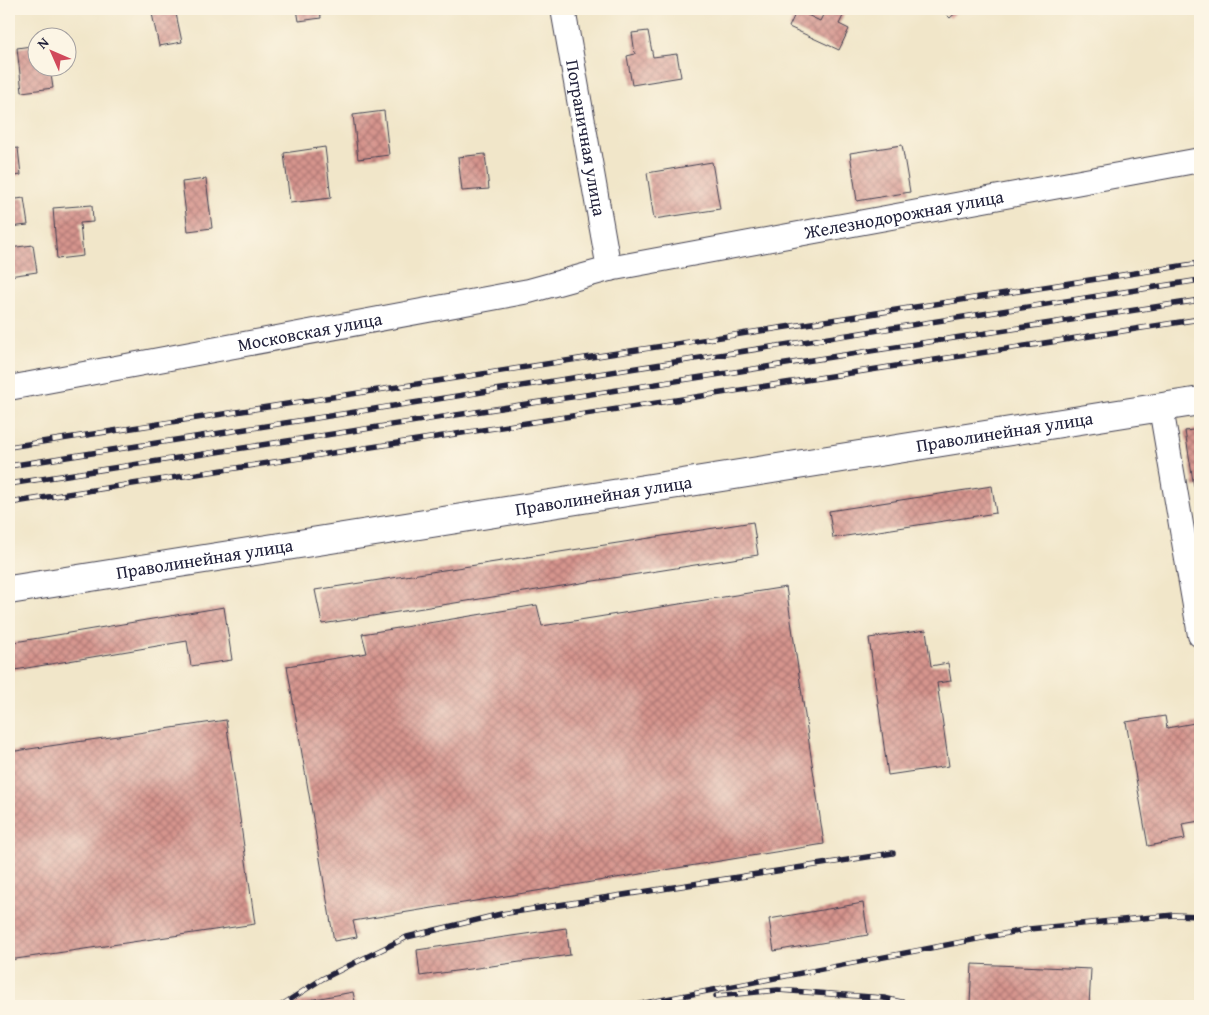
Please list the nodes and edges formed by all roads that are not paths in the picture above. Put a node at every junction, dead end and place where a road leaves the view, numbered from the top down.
1 (563, 9) edge
2 (1200, 160) edge
3 (609, 269) junction
4 (9, 388) edge
5 (1200, 401) edge
6 (1161, 408) junction
7 (9, 590) edge
8 (1200, 635) edge

1 - 3 street, Пограничная улица
2 - 3 street, Железнодорожная улица
3 - 4 street, Московская улица
5 - 6 main road, Праволинейная улица
6 - 7 main road, Праволинейная улица
6 - 8 street

